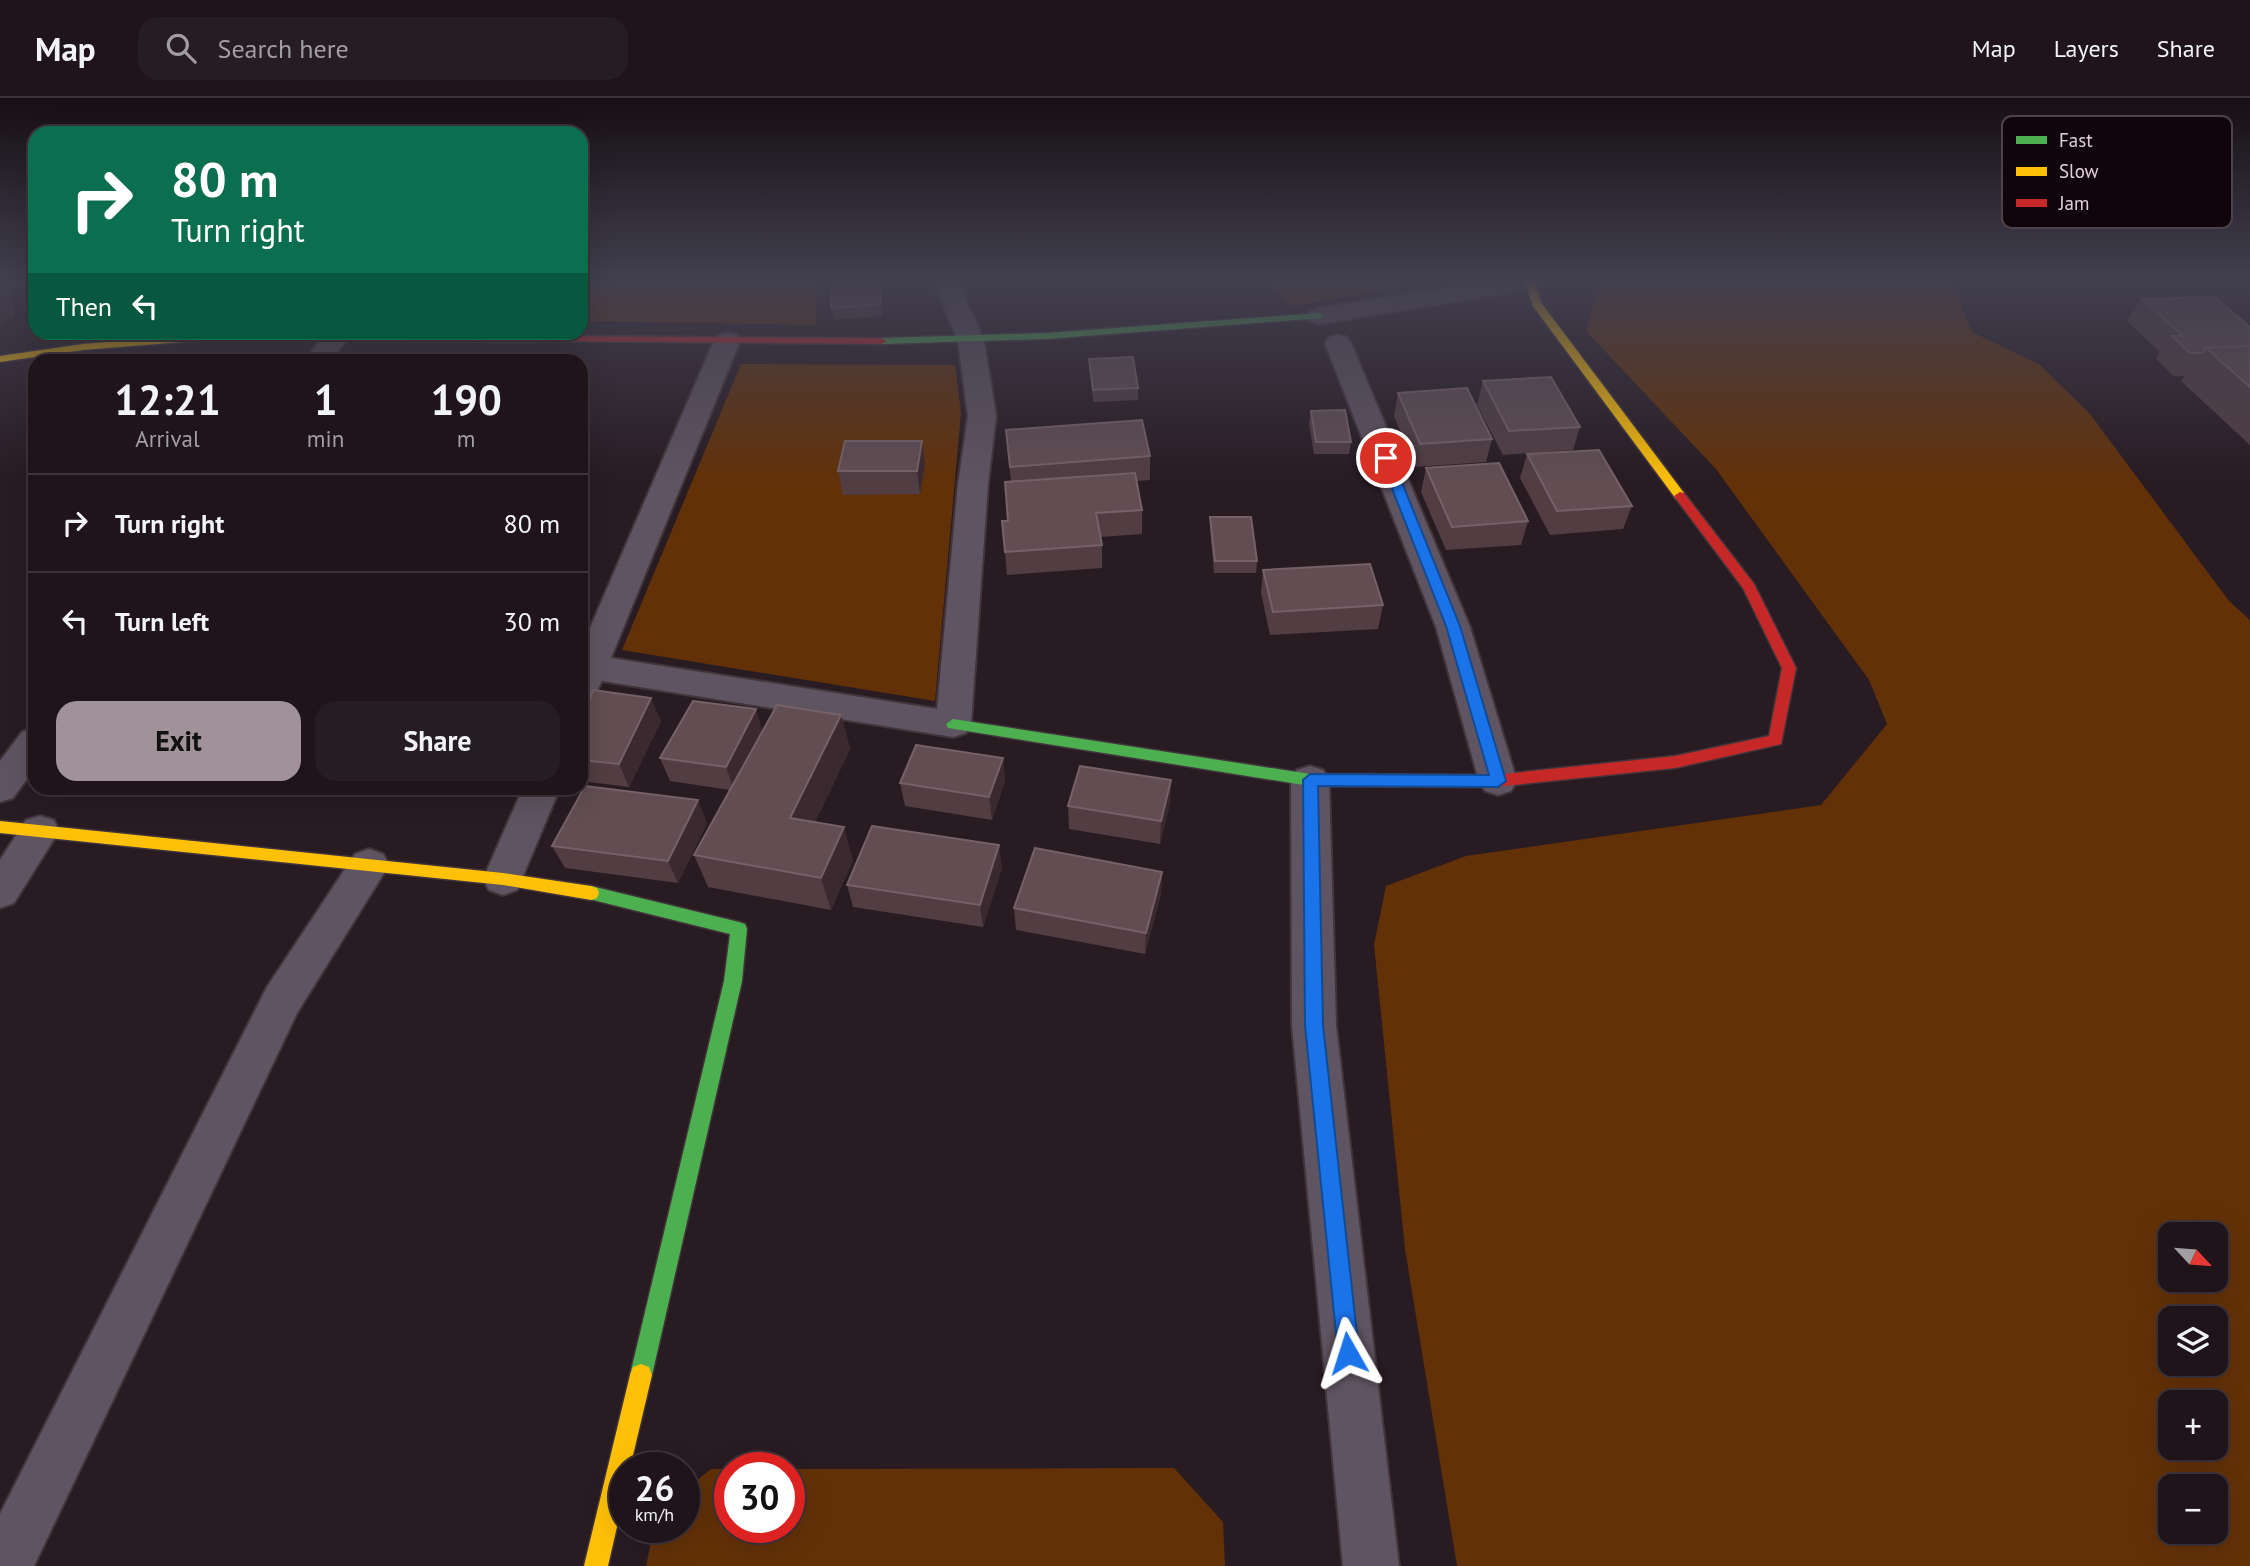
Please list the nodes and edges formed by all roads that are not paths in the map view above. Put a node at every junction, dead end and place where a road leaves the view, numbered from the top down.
1 (79, 348) edge
2 (723, 348) edge
3 (972, 348) edge
4 (1340, 348) edge
5 (1570, 348) edge
6 (35, 354) edge
7 (28, 355) edge
8 (0, 359) edge
9 (588, 673) edge
10 (588, 678) edge
11 (953, 724) junction
12 (28, 750) edge
13 (1310, 780) junction
14 (1498, 781) junction
15 (0, 788) edge
16 (538, 795) edge
17 (0, 827) edge
18 (40, 831) junction
19 (369, 865) junction
20 (503, 879) junction
21 (0, 892) edge
22 (4, 1566) edge
23 (596, 1566) edge
24 (1371, 1566) edge

1 - 6 street
2 - 9 street
3 - 11 street
4 - 14 street
5 - 14 street
7 - 8 street
10 - 11 street
11 - 13 street
12 - 15 street
13 - 14 street
13 - 24 street
16 - 20 street
17 - 18 street
18 - 19 street
18 - 21 street
19 - 20 street
19 - 22 street
20 - 23 street

